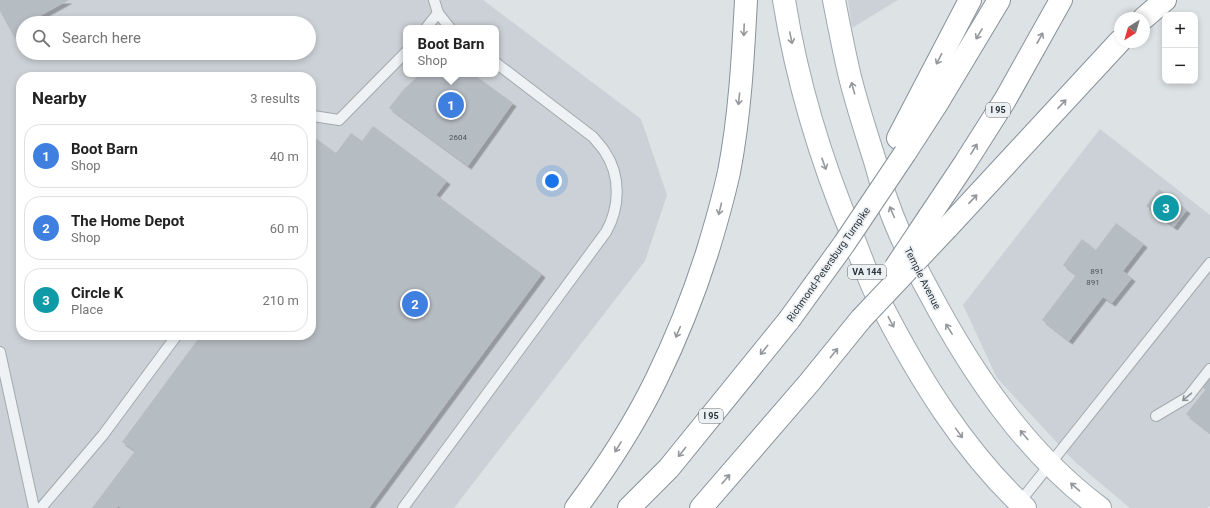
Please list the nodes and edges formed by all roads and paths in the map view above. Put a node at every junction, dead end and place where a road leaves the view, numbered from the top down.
1 (434, 0) edge
2 (746, 0) edge
3 (784, 0) edge
4 (834, 0) edge
5 (970, 0) edge
6 (999, 0) edge
7 (1061, 0) edge
8 (1165, 0) edge
9 (438, 13) junction
10 (1150, 13) edge
11 (428, 25) edge
12 (448, 25) edge
13 (1114, 47) edge
14 (403, 55) edge
15 (499, 65) edge
16 (316, 116) edge
17 (902, 146) junction
18 (938, 222) junction
19 (1210, 263) edge
20 (174, 340) edge
21 (0, 352) edge
22 (1210, 369) edge
23 (1156, 416) dead end
24 (1050, 464) junction
25 (1022, 505) edge
26 (34, 508) edge
27 (41, 508) edge
28 (403, 508) edge
29 (576, 508) edge
30 (629, 508) edge
31 (701, 508) edge
32 (1100, 508) edge

1 - 9 lane
2 -> 29 main road
3 -> 25 main road, VA 144
24 -> 4 main road, Temple Avenue
5 -> 17 main road
6 -> 17 main road, Richmond-Petersburg Turnpike / I 95
18 -> 7 main road, I 95
8 - 10 main road
9 - 11 lane
9 - 12 lane
18 -> 13 main road
14 - 16 lane
15 - 28 lane
17 -> 30 main road, Richmond-Petersburg Turnpike / I 95, bridge
31 -> 18 main road, I 95, bridge
19 - 24 lane
20 - 27 lane
21 - 26 lane
22 -> 23 lane
24 - 25 lane
32 -> 24 main road, Temple Avenue

